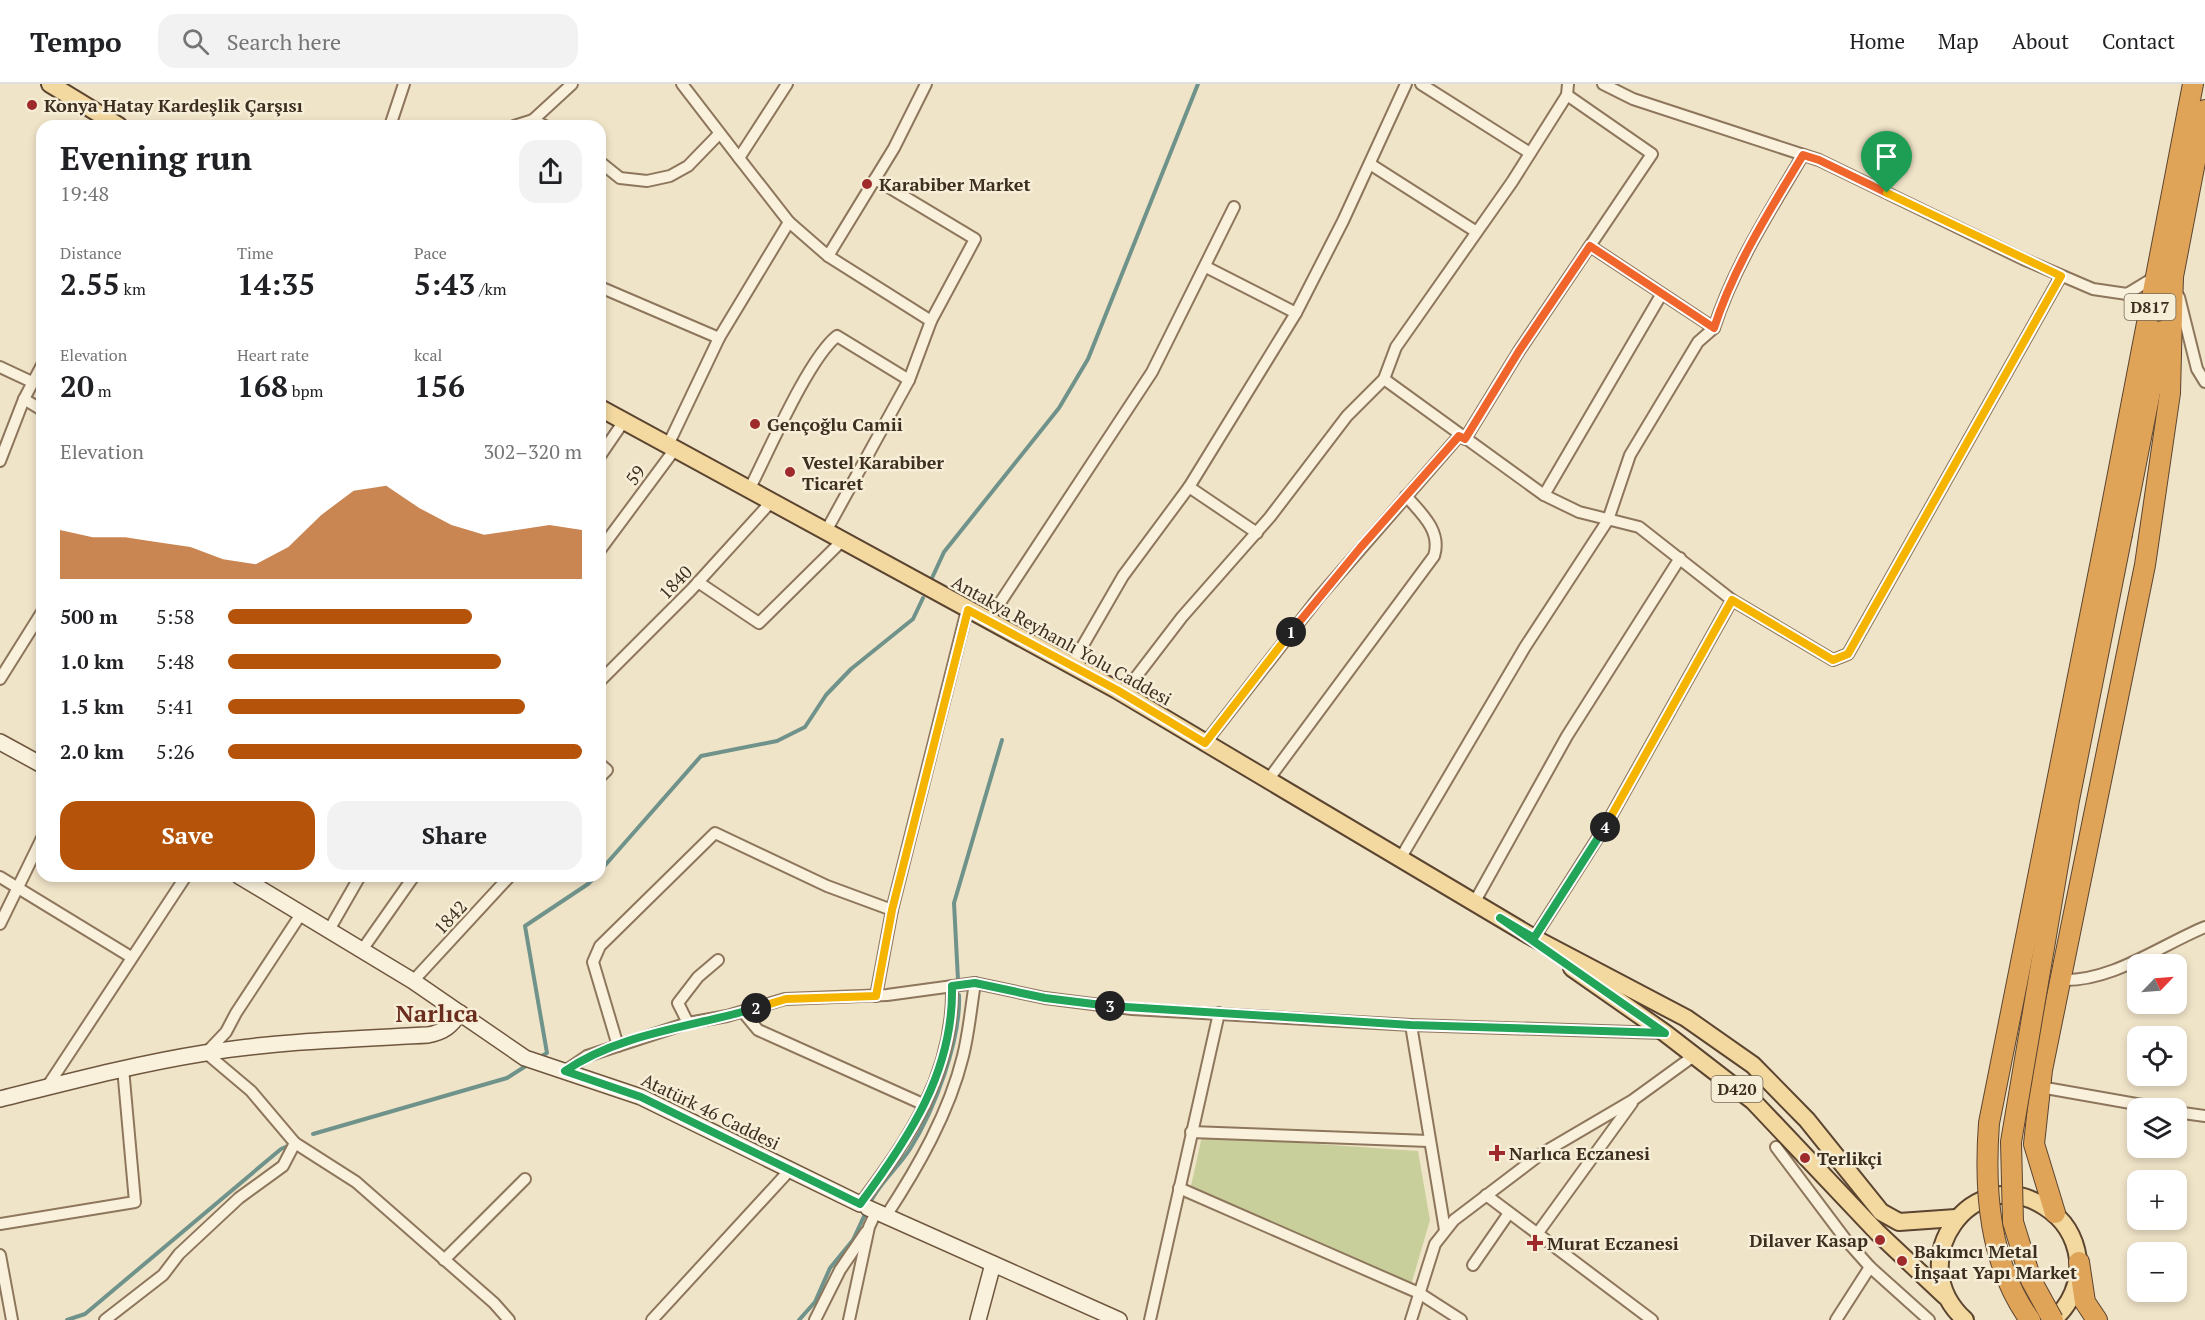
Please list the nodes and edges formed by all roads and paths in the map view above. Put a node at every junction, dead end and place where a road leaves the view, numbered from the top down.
1 (50, 84) edge
2 (404, 84) edge
3 (572, 84) edge
4 (682, 84) edge
5 (787, 84) edge
6 (926, 84) edge
7 (1406, 84) edge
8 (1421, 84) edge
9 (1602, 84) edge
10 (2193, 84) edge
11 (1568, 89) edge
12 (2205, 110) edge
13 (109, 120) edge
14 (392, 120) edge
15 (533, 120) edge
16 (719, 134) junction
17 (1530, 153) junction
18 (1803, 155) junction
19 (738, 158) junction
20 (1370, 164) junction
21 (606, 167) edge
22 (2199, 169) edge
23 (875, 179) junction
24 (1234, 207) dead end
25 (789, 222) junction
26 (1475, 231) junction
27 (1590, 246) junction
28 (828, 256) junction
29 (1206, 267) junction
30 (2165, 275) junction
31 (2061, 276) junction
32 (606, 290) edge
33 (1661, 295) junction
34 (1296, 313) junction
35 (931, 321) junction
36 (1714, 328) junction
37 (718, 338) junction
38 (0, 367) edge
39 (36, 375) edge
40 (1384, 379) junction
41 (909, 380) junction
42 (32, 382) junction
43 (2205, 382) edge
44 (24, 399) junction
45 (36, 406) edge
46 (606, 412) edge
47 (624, 422) junction
48 (1462, 438) junction
49 (672, 447) junction
50 (606, 448) edge
51 (0, 461) edge
52 (1189, 487) junction
53 (749, 490) junction
54 (1544, 495) junction
55 (1406, 496) junction
56 (771, 502) junction
57 (1608, 520) junction
58 (825, 532) junction
59 (2114, 532) junction
60 (1257, 533) junction
61 (606, 541) edge
62 (842, 541) junction
63 (1680, 558) junction
64 (698, 582) junction
65 (1732, 600) junction
66 (968, 610) junction
67 (988, 621) junction
68 (36, 622) edge
69 (1071, 666) junction
70 (606, 675) edge
71 (0, 680) edge
72 (1123, 694) junction
73 (0, 742) edge
74 (1205, 743) junction
75 (36, 762) edge
76 (1268, 780) junction
77 (36, 850) edge
78 (1400, 859) junction
79 (0, 877) edge
80 (182, 882) edge
81 (249, 882) edge
82 (357, 882) edge
83 (410, 882) edge
84 (504, 882) edge
85 (18, 887) junction
86 (1474, 903) junction
87 (892, 910) junction
88 (301, 914) junction
89 (1500, 918) junction
90 (0, 924) edge
91 (2205, 927) edge
92 (329, 930) junction
93 (1534, 938) junction
94 (362, 950) junction
95 (131, 957) junction
96 (718, 960) dead end
97 (2061, 980) junction
98 (413, 981) junction
99 (975, 983) junction
100 (952, 986) junction
101 (876, 996) junction
102 (743, 1012) junction
103 (460, 1013) junction
104 (1219, 1013) junction
105 (688, 1023) junction
106 (1411, 1025) junction
107 (1665, 1033) junction
108 (618, 1046) junction
109 (206, 1053) junction
110 (1695, 1055) junction
111 (123, 1068) junction
112 (565, 1071) junction
113 (47, 1087) junction
114 (2040, 1088) junction
115 (0, 1099) edge
116 (1633, 1101) junction
117 (2127, 1103) edge
118 (925, 1105) junction
119 (2187, 1114) edge
120 (2205, 1116) edge
121 (1191, 1132) junction
122 (1429, 1141) junction
123 (295, 1143) junction
124 (1776, 1147) dead end
125 (789, 1171) junction
126 (525, 1179) dead end
127 (1179, 1188) junction
128 (1486, 1195) junction
129 (873, 1210) junction
130 (1509, 1213) junction
131 (2055, 1213) junction
132 (1956, 1218) junction
133 (0, 1224) edge
134 (869, 1227) junction
135 (1445, 1230) junction
136 (1537, 1234) junction
137 (0, 1255) edge
138 (444, 1260) junction
139 (2079, 1262) junction
140 (993, 1264) junction
141 (1473, 1265) dead end
142 (1870, 1267) junction
143 (1419, 1293) junction
144 (1945, 1296) junction
145 (0, 1317) edge
146 (12, 1318) edge
147 (105, 1320) edge
148 (509, 1320) edge
149 (652, 1320) edge
150 (815, 1320) edge
151 (849, 1320) edge
152 (978, 1320) edge
153 (1119, 1320) edge
154 (1150, 1320) edge
155 (1411, 1320) edge
156 (1461, 1320) edge
157 (1652, 1320) edge
158 (1836, 1320) edge
159 (1929, 1320) edge
160 (1965, 1320) edge
161 (2030, 1320) edge
162 (2053, 1320) edge
163 (2097, 1320) edge

1 - 13 main road
2 - 14 street
3 - 15 street
4 - 16 street
5 - 19 street
6 - 23 street
7 - 20 street
8 - 17 street
9 - 18 street
10 - 30 highway, D817
11 - 17 street
11 - 27 street
12 - 22 highway, D817
16 - 19 street
16 - 21 street
17 - 26 street
18 - 31 street
18 - 36 street
19 - 25 street
20 - 26 street
20 - 34 street
22 - 30 highway, D817
23 - 28 street
23 - 35 street
24 - 29 street
25 - 28 street
25 - 37 street, 59
26 - 40 street
27 - 33 street
27 - 48 street
28 - 35 street
29 - 34 street
29 - 67 street
30 - 31 street
30 - 43 street
30 - 59 highway, D817
30 - 97 highway
31 - 65 street
32 - 37 street
33 - 36 street
33 - 54 street
34 - 52 street
35 - 41 street
36 - 57 street
37 - 49 street, 59
38 - 42 street
39 - 42 street
40 - 48 street
40 - 60 street
41 - 53 street
41 - 58 street
42 - 44 street
44 - 45 street
44 - 51 street
46 - 47 main road, Antakya Reyhanlı Yolu Caddesi / D420
47 - 49 main road, Antakya Reyhanlı Yolu Caddesi / D420
47 - 50 street
48 - 54 street
48 - 55 street
49 - 53 main road, Antakya Reyhanlı Yolu Caddesi / D420
49 - 61 street, 59
52 - 60 street
52 - 69 street
53 - 56 main road, Antakya Reyhanlı Yolu Caddesi / D420
54 - 57 street
55 - 74 street
55 - 76 street
56 - 58 main road, Antakya Reyhanlı Yolu Caddesi / D420
56 - 64 street, 1840
57 - 63 street
57 - 78 street
58 - 62 main road, Antakya Reyhanlı Yolu Caddesi / D420
59 - 161 highway, bridge
59 - 162 highway, bridge
60 - 72 street
62 - 64 street
62 - 66 main road, Antakya Reyhanlı Yolu Caddesi / D420
63 - 65 street
63 - 86 street
64 - 70 street, 1840
65 - 93 street
66 - 67 main road, Antakya Reyhanlı Yolu Caddesi / D420
66 - 87 street
67 - 69 main road, Antakya Reyhanlı Yolu Caddesi / D420
68 - 71 street
69 - 72 main road, Antakya Reyhanlı Yolu Caddesi / D420
72 - 74 main road, Antakya Reyhanlı Yolu Caddesi / D420
73 - 75 street
74 - 76 main road, Antakya Reyhanlı Yolu Caddesi / D420
76 - 78 main road, Antakya Reyhanlı Yolu Caddesi / D420
77 - 85 street
78 - 86 main road, Antakya Reyhanlı Yolu Caddesi / D420
79 - 85 street
80 - 95 street
81 - 88 street, Atatürk 46 Caddesi
82 - 92 street
83 - 94 street
84 - 98 street, 1842
85 - 90 street
85 - 95 street
86 - 89 main road, Antakya Reyhanlı Yolu Caddesi / D420
87 - 101 street
87 - 108 street
88 - 92 street, Atatürk 46 Caddesi
88 - 109 street
89 - 93 main road, D420
89 - 107 main road, D420
91 - 97 street
92 - 94 street, Atatürk 46 Caddesi
93 - 132 main road, D420
94 - 98 street, Atatürk 46 Caddesi
95 - 113 street
96 - 105 street
97 - 114 highway
98 - 103 street, Atatürk 46 Caddesi
99 - 100 street
99 - 104 street
99 - 129 street
100 - 101 street
100 - 118 street
101 - 102 street
102 - 105 street
102 - 118 street
103 - 109 street
103 - 112 street, Atatürk 46 Caddesi
104 - 106 street
104 - 121 street
105 - 108 street
106 - 107 street
106 - 122 street
107 - 110 main road, D420
108 - 112 street
109 - 111 street
109 - 123 street
110 - 116 street
110 - 144 main road, D420
111 - 113 street
111 - 133 street
112 - 125 street, Atatürk 46 Caddesi
113 - 115 street
114 - 117 street
114 - 131 highway
116 - 128 street
116 - 136 street
118 - 129 street
119 - 120 street
121 - 122 street
121 - 127 street
122 - 135 street
123 - 138 street
123 - 147 street
124 - 142 street
125 - 129 street, Atatürk 46 Caddesi
125 - 149 street
126 - 138 street
127 - 143 street
127 - 154 street
128 - 130 street
128 - 135 street
129 - 134 street
129 - 140 street, Atatürk 46 Caddesi
130 - 136 street
130 - 141 street
131 - 132 main road
131 - 139 main road
132 - 144 main road
134 - 150 street
134 - 151 street
135 - 143 street
136 - 157 street
137 - 146 street
138 - 148 street
139 - 162 main road
139 - 163 highway
140 - 152 street
140 - 153 street, Atatürk 46 Caddesi
142 - 158 street
142 - 159 street
143 - 155 street
143 - 156 street
144 - 160 main road
145 - 146 street

